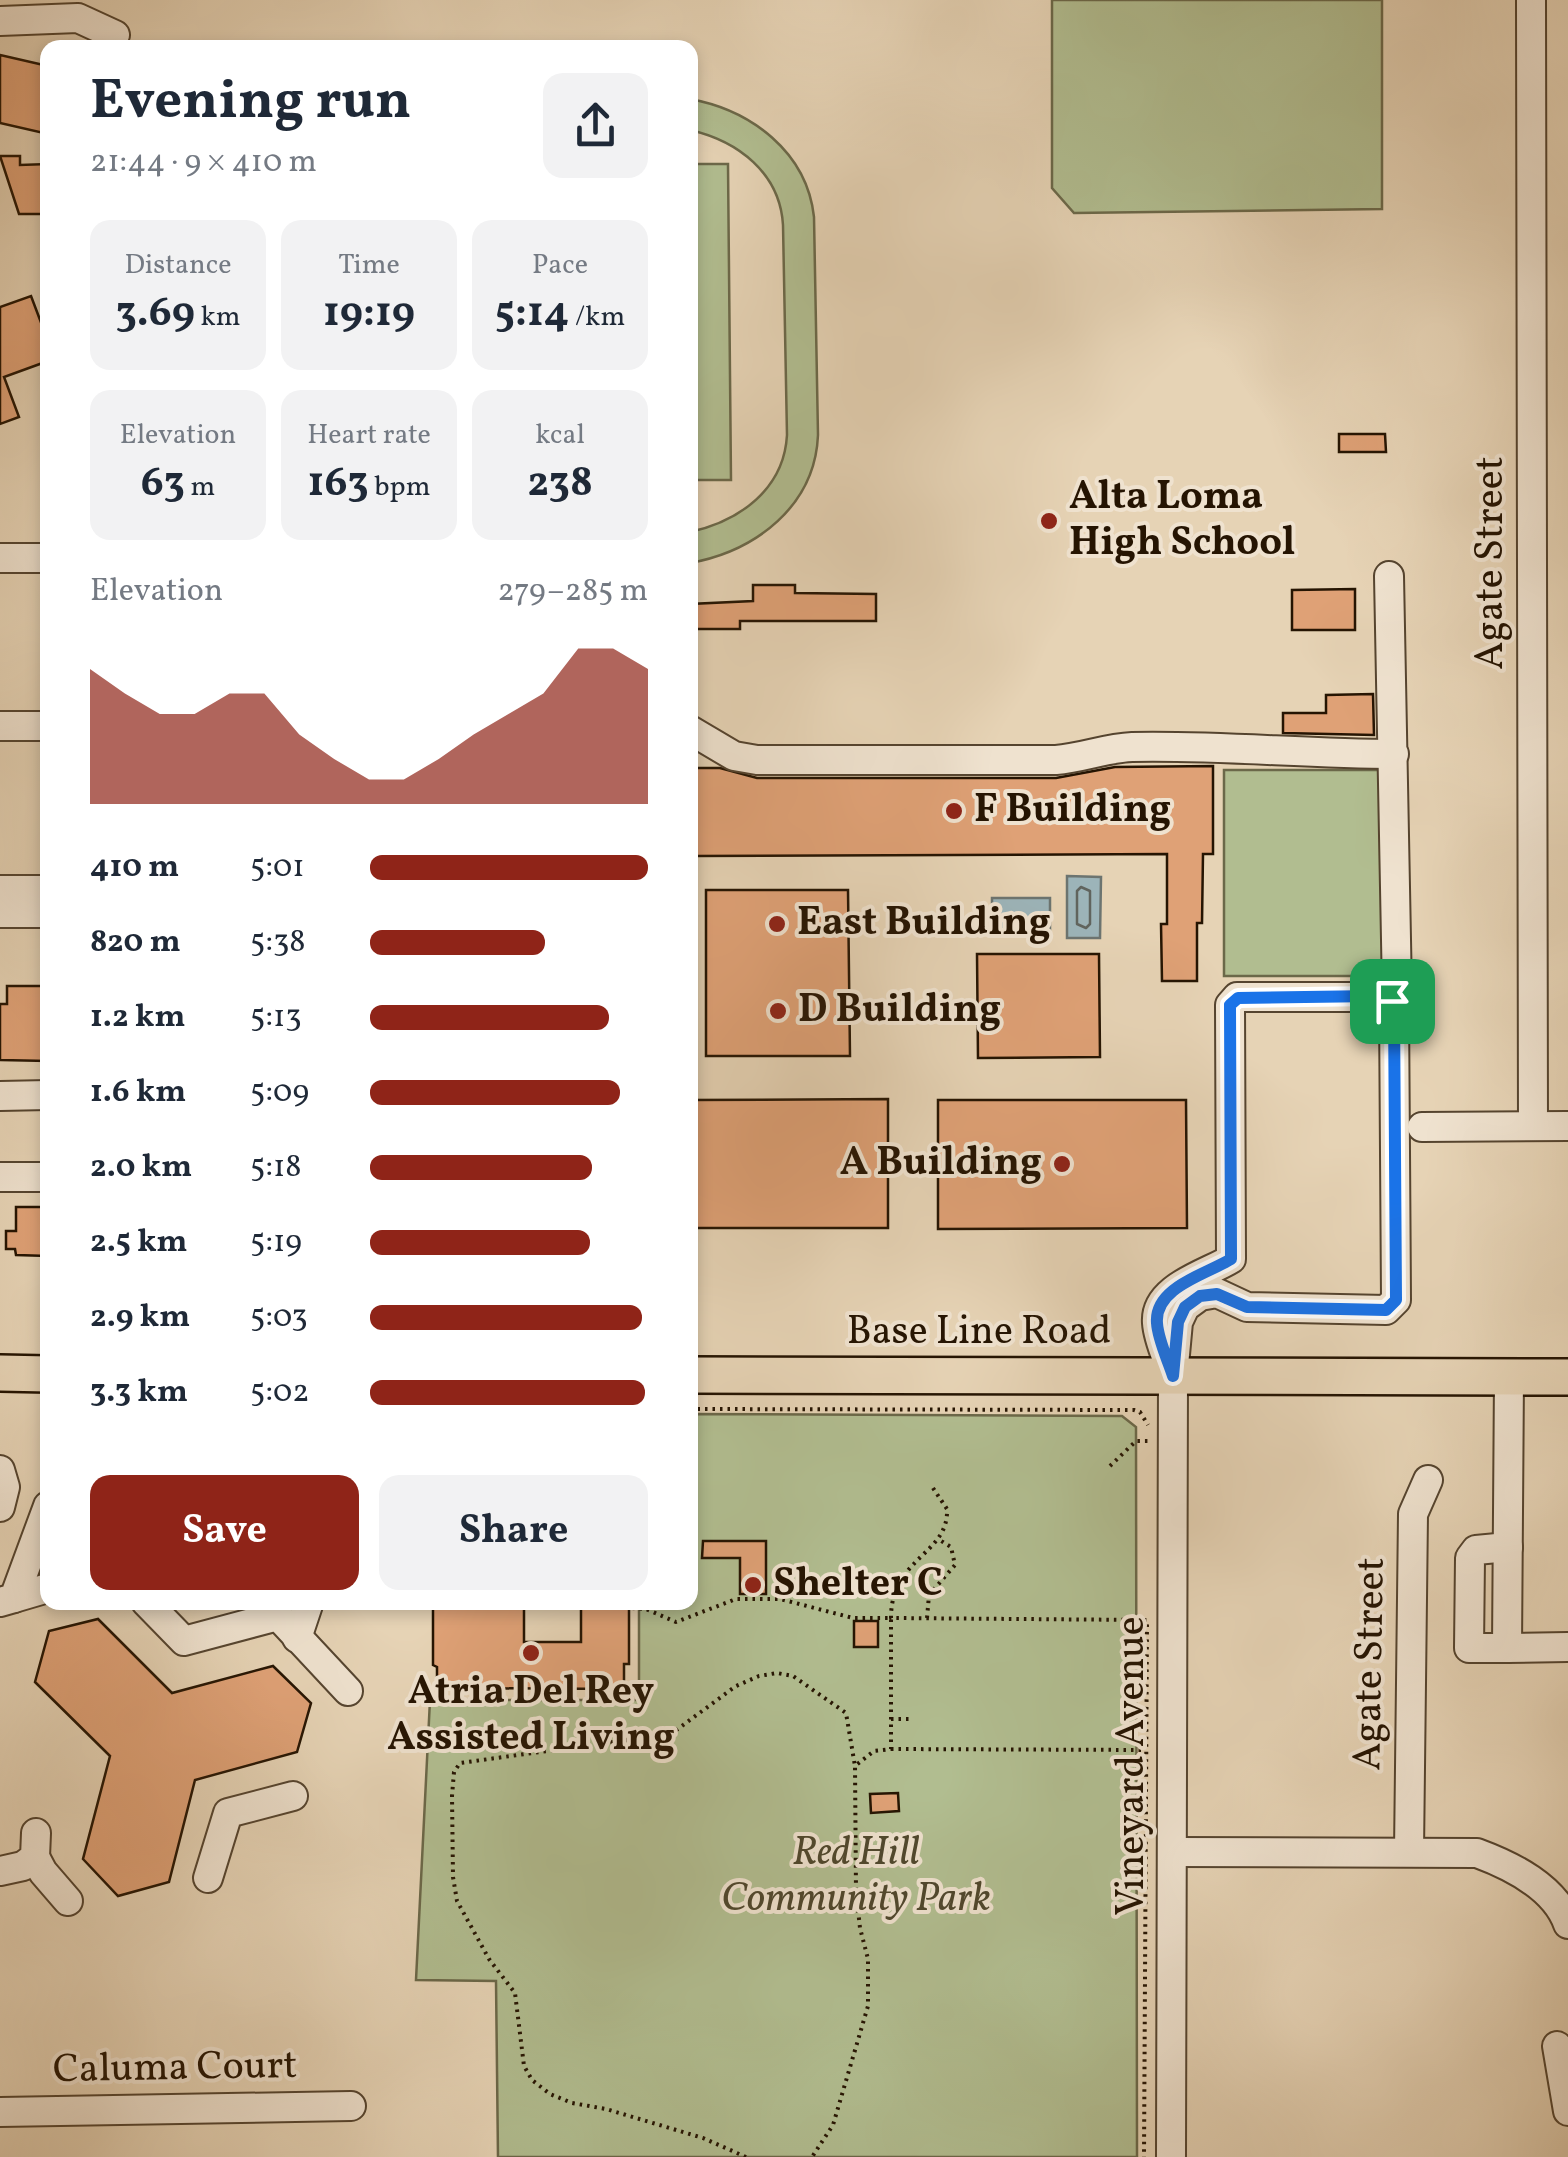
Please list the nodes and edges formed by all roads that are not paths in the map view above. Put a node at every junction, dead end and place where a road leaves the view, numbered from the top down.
1 (1531, 0) edge
2 (0, 21) edge
3 (115, 36) dead end
4 (0, 558) edge
5 (40, 558) edge
6 (1389, 576) dead end
7 (0, 726) edge
8 (40, 726) edge
9 (698, 735) edge
10 (1394, 754) junction
11 (0, 890) edge
12 (40, 890) edge
13 (0, 914) edge
14 (40, 914) edge
15 (1392, 1001) junction
16 (40, 1095) edge
17 (0, 1096) edge
18 (1533, 1126) junction
19 (1568, 1126) edge
20 (1422, 1127) dead end
21 (0, 1177) edge
22 (40, 1177) edge
23 (0, 1373) edge
24 (40, 1374) edge
25 (698, 1374) edge
26 (1173, 1376) junction
27 (1508, 1377) junction
28 (1568, 1377) edge
29 (0, 1470) edge
30 (1428, 1480) dead end
31 (1, 1504) edge
32 (40, 1526) edge
33 (1508, 1546) junction
34 (40, 1590) edge
35 (7, 1600) edge
36 (154, 1610) edge
37 (306, 1610) edge
38 (248, 1613) edge
39 (297, 1638) junction
40 (1568, 1647) edge
41 (1508, 1648) junction
42 (348, 1691) dead end
43 (293, 1796) dead end
44 (1174, 1852) junction
45 (1409, 1852) junction
46 (0, 1871) edge
47 (208, 1878) dead end
48 (68, 1901) dead end
49 (1568, 1924) edge
50 (1557, 2046) dead end
51 (351, 2106) dead end
52 (1568, 2111) edge
53 (0, 2112) edge
54 (1171, 2157) edge

1 - 18 street, Agate Street
2 - 3 street
4 - 5 street
6 - 10 street
7 - 8 street
9 - 10 street
10 - 15 street
11 - 12 street
13 - 14 street
15 - 26 street
15 - 26 street
16 - 17 street
18 - 19 street
18 - 20 street
21 - 22 street
23 - 24 main road
25 - 26 main road, Base Line Road
26 - 27 main road, Base Line Road
26 - 44 street, Vineyard Avenue
27 - 28 main road, Base Line Road
27 - 33 street
29 - 31 street
30 - 45 street, Agate Street
32 - 35 street
33 - 41 street
33 - 41 street
34 - 35 street
36 - 38 street
37 - 39 street
38 - 39 street
39 - 42 street
40 - 41 street
43 - 47 street
44 - 45 street
44 - 54 street, Vineyard Avenue
45 - 49 street
46 - 48 street
50 - 52 street
51 - 53 street, Caluma Court

